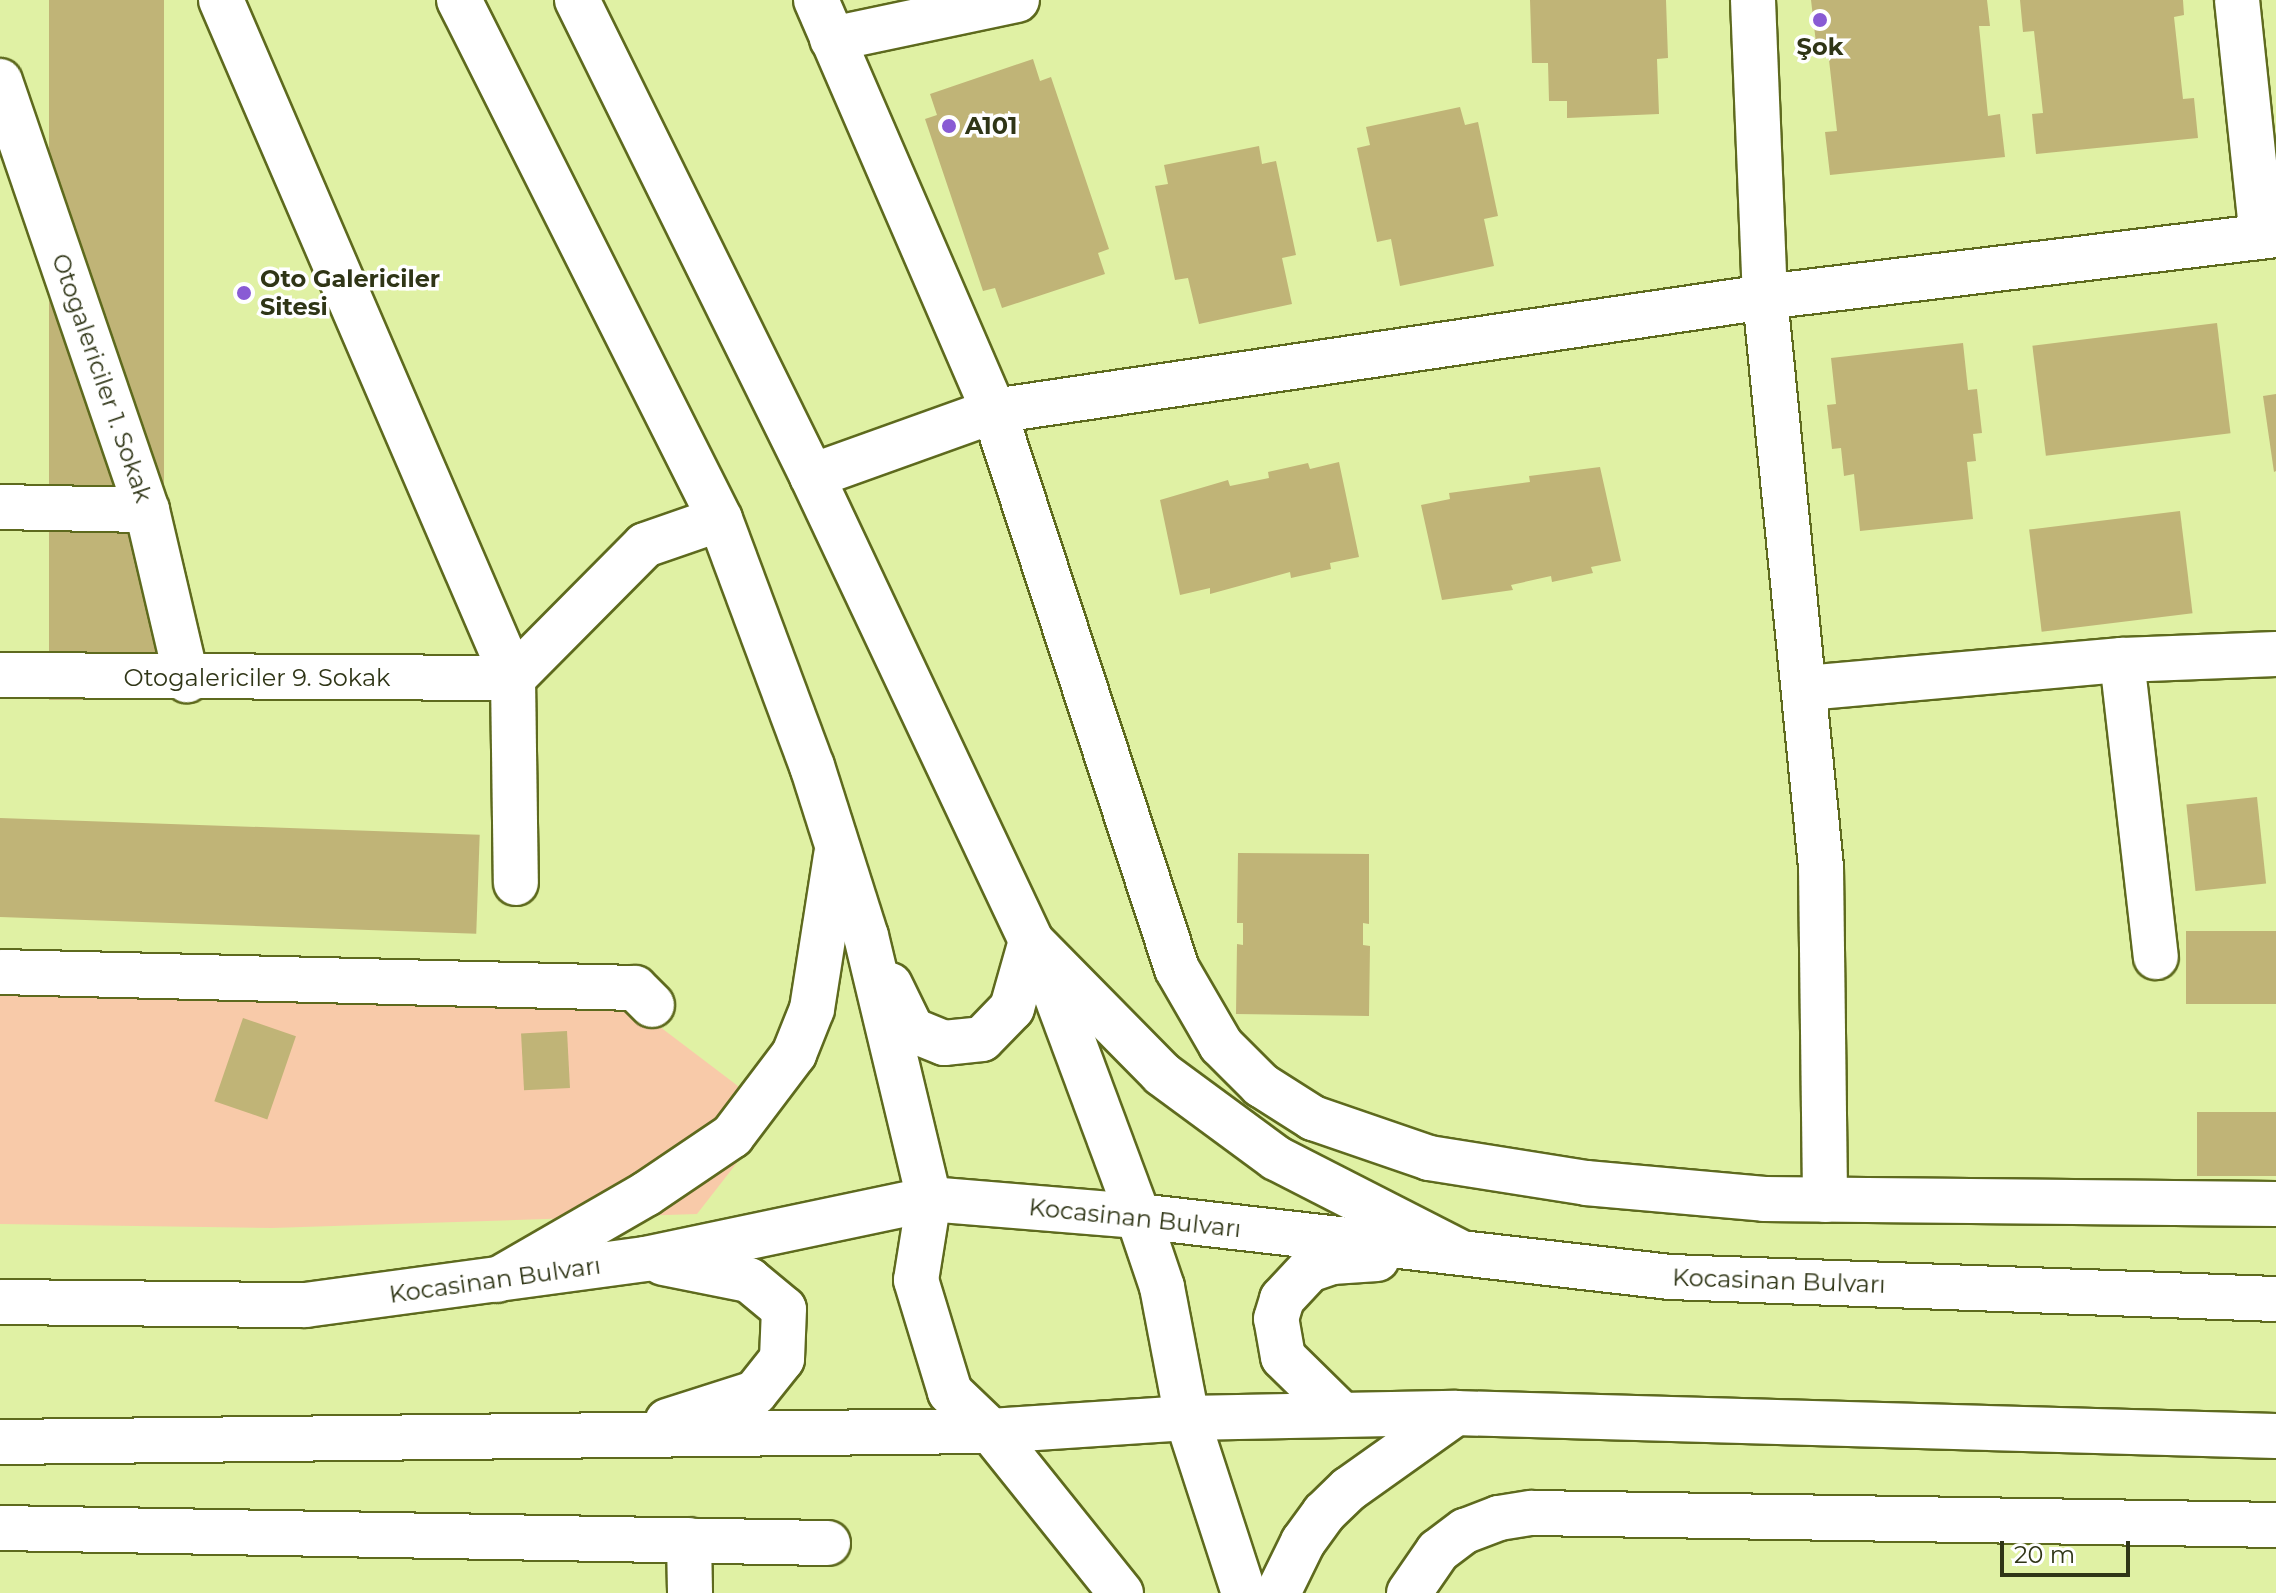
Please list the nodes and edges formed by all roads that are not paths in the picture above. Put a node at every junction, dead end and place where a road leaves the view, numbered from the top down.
1 (221, 0) edge
2 (459, 0) edge
3 (577, 0) edge
4 (1017, 0) edge
5 (1753, 0) edge
6 (2237, 0) edge
7 (824, 19) edge
8 (0, 81) edge
9 (2269, 236) edge
10 (1765, 297) junction
11 (994, 411) junction
12 (812, 476) junction
13 (0, 507) edge
14 (147, 510) junction
15 (720, 519) junction
16 (2276, 654) edge
17 (2122, 660) junction
18 (0, 675) edge
19 (513, 678) junction
20 (187, 680) junction
21 (1806, 688) junction
22 (837, 844) junction
23 (516, 883) dead end
24 (866, 936) junction
25 (1031, 941) junction
26 (2156, 957) dead end
27 (0, 972) edge
28 (652, 1005) dead end
29 (929, 1199) junction
30 (1825, 1200) junction
31 (2276, 1204) edge
32 (1138, 1216) junction
33 (1463, 1254) junction
34 (645, 1259) junction
35 (497, 1280) junction
36 (2276, 1299) edge
37 (0, 1302) edge
38 (1456, 1413) junction
39 (1341, 1414) junction
40 (1187, 1418) junction
41 (991, 1431) junction
42 (623, 1435) junction
43 (2276, 1436) edge
44 (0, 1442) edge
45 (2276, 1525) edge
46 (0, 1528) edge
47 (689, 1540) junction
48 (828, 1543) dead end
49 (690, 1593) edge
50 (1121, 1593) edge
51 (1244, 1593) edge
52 (1278, 1593) edge
53 (1409, 1593) edge

1 - 19 main road
2 - 15 main road
3 - 12 main road
4 - 7 main road
5 - 10 main road
6 - 9 main road
7 - 11 main road
8 - 14 main road, Otogalericiler 1. Sokak
9 - 10 main road
10 - 11 main road
10 - 21 main road
11 - 12 main road
11 - 30 main road
12 - 25 main road
13 - 14 main road
14 - 20 main road, Otogalericiler 1. Sokak
15 - 19 main road
15 - 22 main road
16 - 17 main road
17 - 21 main road
17 - 26 main road
18 - 20 main road, Otogalericiler 9. Sokak
19 - 20 main road, Otogalericiler 9. Sokak
19 - 23 main road
21 - 30 main road
22 - 24 main road
22 - 35 main road
24 - 25 main road
24 - 29 main road
25 - 32 main road
25 - 33 main road
27 - 28 main road
29 - 32 main road, Kocasinan Bulvarı
29 - 34 main road, Kocasinan Bulvarı
29 - 41 main road
30 - 31 main road
32 - 33 main road, Kocasinan Bulvarı
32 - 40 main road
33 - 36 main road, Kocasinan Bulvarı
33 - 39 main road
34 - 35 main road, Kocasinan Bulvarı
34 - 42 main road
35 - 37 main road, Kocasinan Bulvarı
38 - 39 main road
38 - 43 main road
38 - 52 main road
39 - 40 main road
40 - 41 main road
40 - 51 main road
41 - 42 main road
41 - 50 main road
42 - 44 main road
45 - 53 main road
46 - 47 main road
47 - 48 main road
47 - 49 main road

